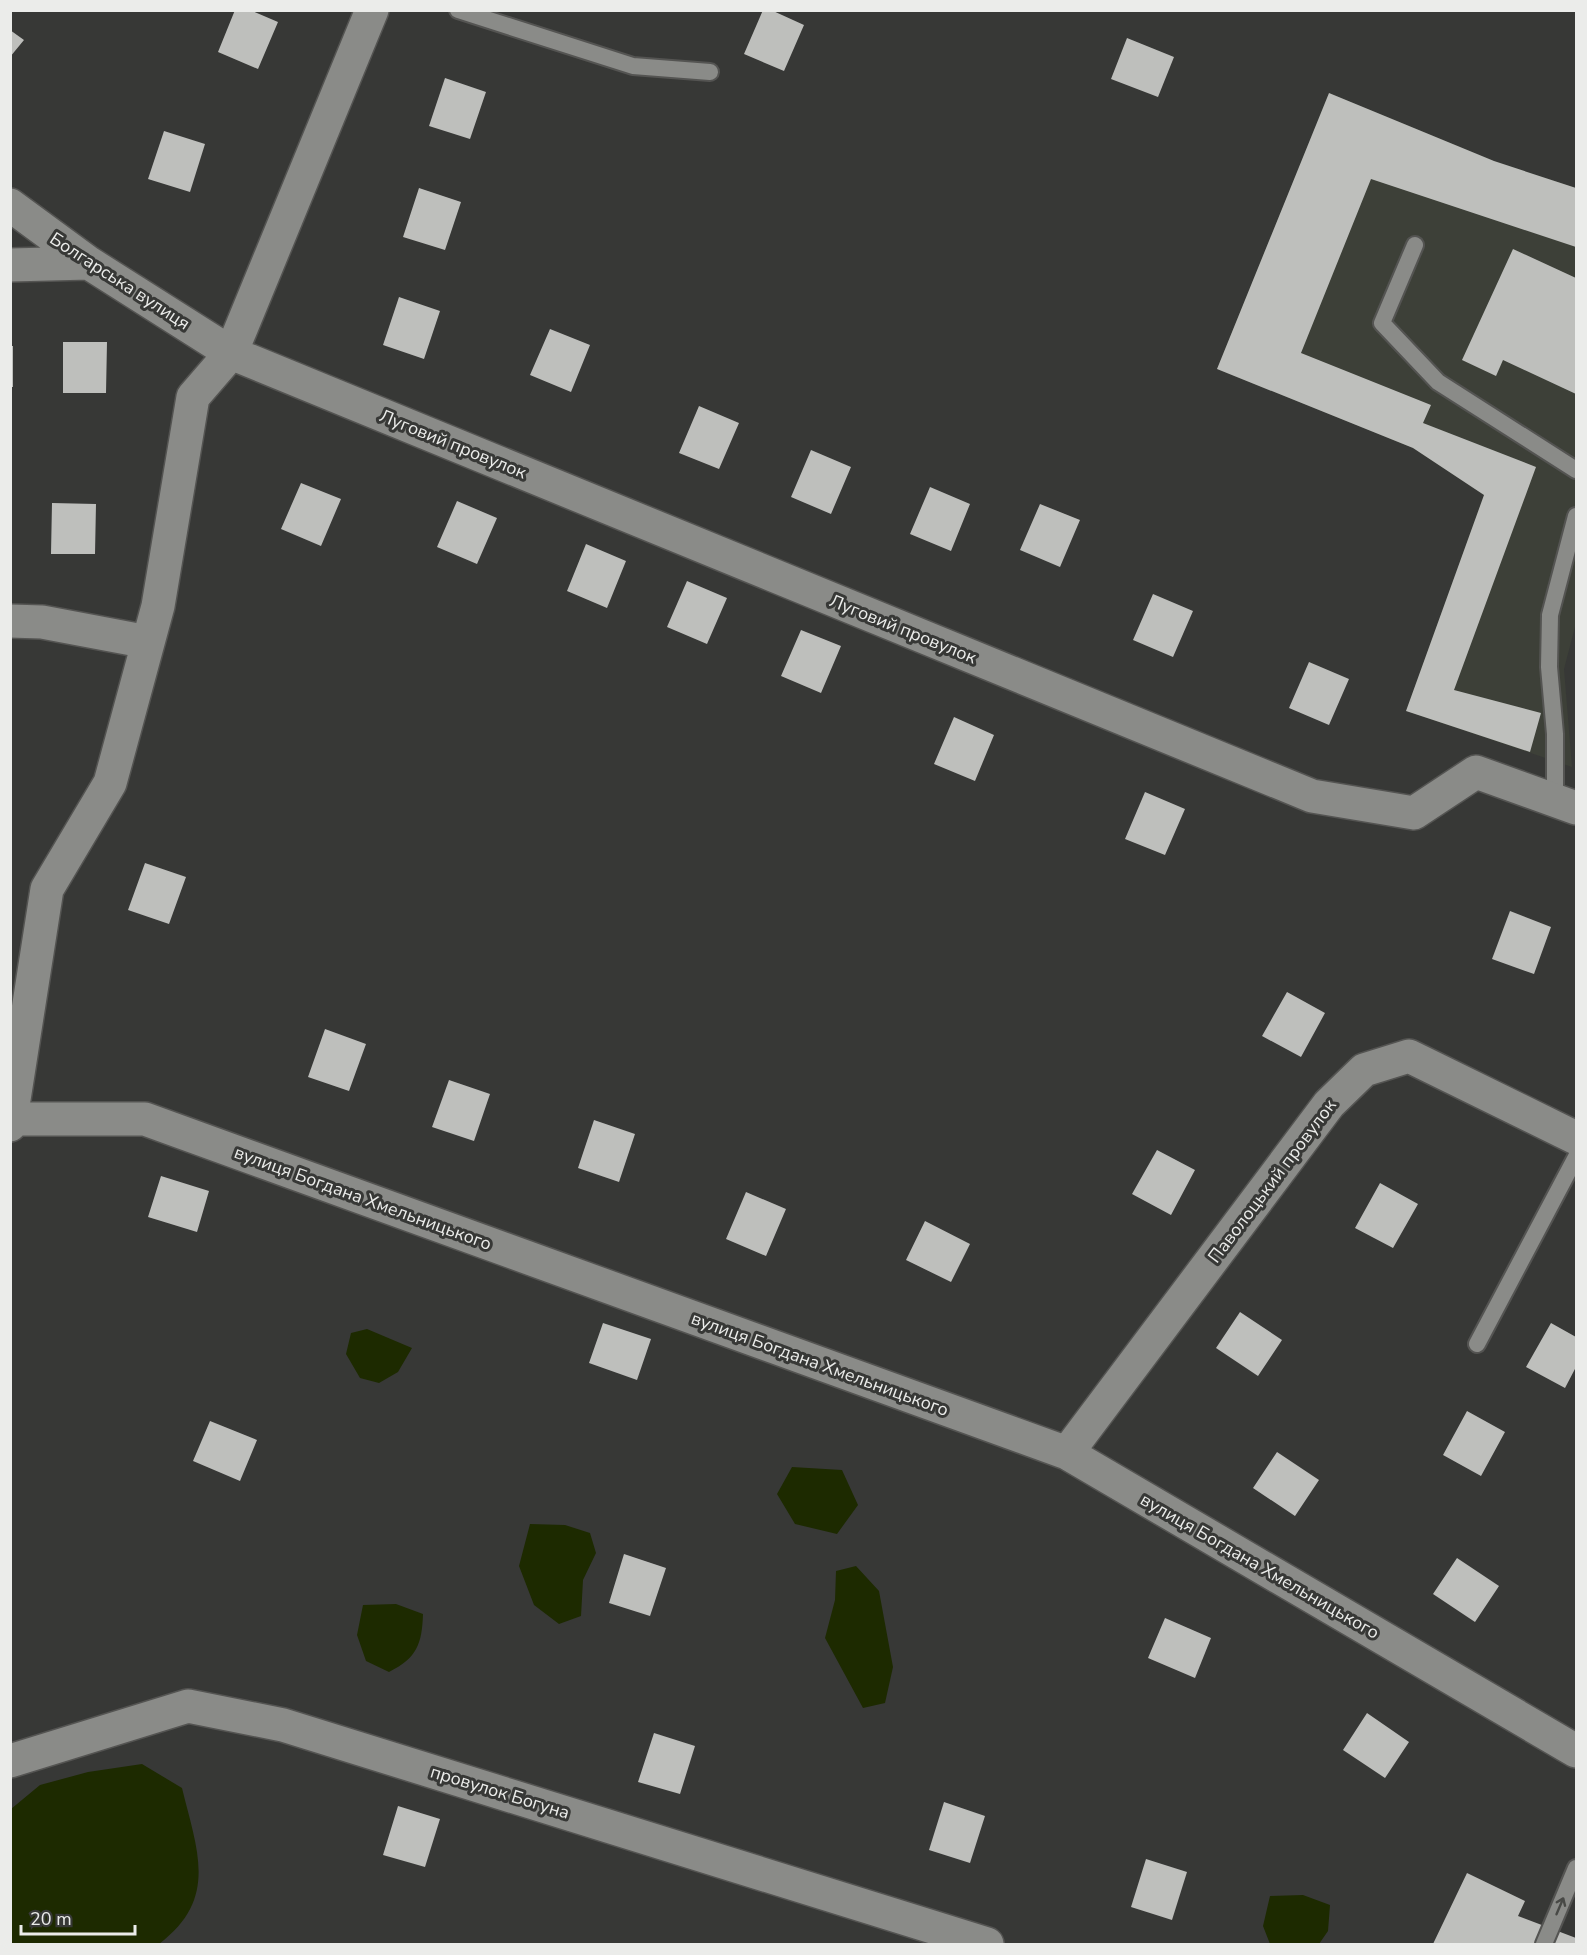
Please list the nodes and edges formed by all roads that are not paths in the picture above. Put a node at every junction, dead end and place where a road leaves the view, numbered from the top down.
1 (458, 10) edge
2 (366, 13) edge
3 (710, 72) dead end
4 (10, 206) edge
5 (1415, 245) dead end
6 (89, 263) junction
7 (10, 265) edge
8 (231, 353) junction
9 (1576, 470) edge
10 (1576, 516) edge
11 (10, 621) edge
12 (148, 642) junction
13 (1566, 805) edge
14 (11, 1121) edge
15 (1576, 1138) edge
16 (1576, 1157) edge
17 (1477, 1344) dead end
18 (1067, 1453) junction
19 (1576, 1751) edge
20 (10, 1761) edge
21 (1576, 1868) edge
22 (987, 1944) edge
23 (1544, 1944) edge

1 - 3 lane
2 - 8 street
4 - 6 street, Болгарська вулиця
5 - 9 lane
6 - 7 street
6 - 8 street, Болгарська вулиця
8 - 12 street
8 - 13 street, Луговий провулок
10 - 13 lane
11 - 12 street
12 - 14 street
14 - 18 street, вулиця Богдана Хмельницького
15 - 18 street, Паволоцький провулок
16 - 17 lane
18 - 19 street, вулиця Богдана Хмельницького
20 - 22 street, провулок Богуна
23 -> 21 lane

